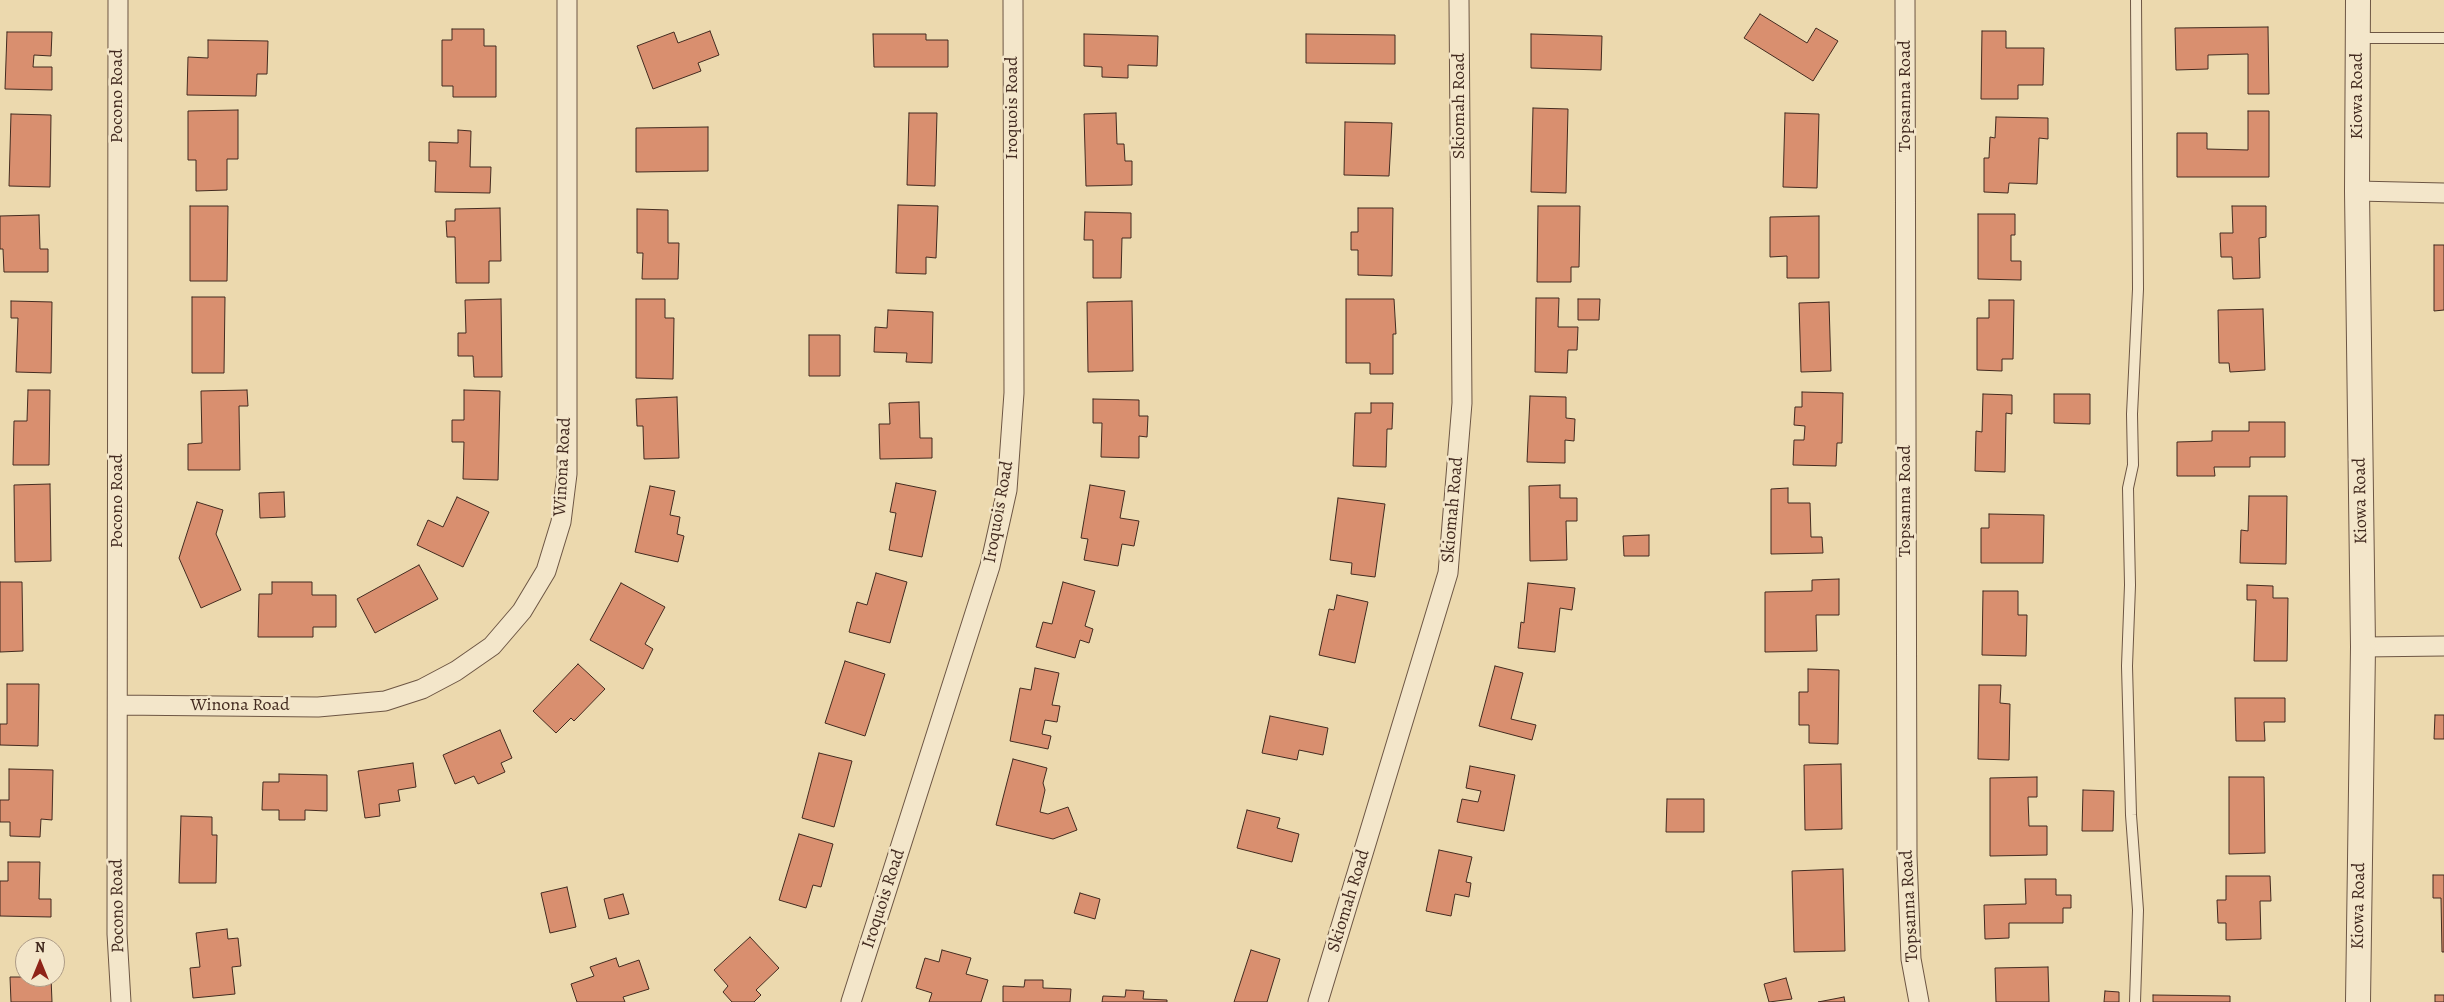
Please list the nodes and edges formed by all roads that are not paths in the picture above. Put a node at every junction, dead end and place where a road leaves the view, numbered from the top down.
1 (118, 0) edge
2 (567, 0) edge
3 (1013, 0) edge
4 (1459, 0) edge
5 (1905, 0) edge
6 (2136, 0) edge
7 (2358, 0) edge
8 (2358, 38) junction
9 (2444, 38) edge
10 (2357, 191) junction
11 (2444, 193) edge
12 (2444, 646) edge
13 (2363, 647) junction
14 (118, 705) junction
15 (121, 1002) edge
16 (851, 1002) edge
17 (1318, 1002) edge
18 (1919, 1002) edge
19 (2135, 1002) edge
20 (2358, 1002) edge

1 - 14 street, Pocono Road
2 - 14 street, Winona Road
3 - 16 street, Iroquois Road
4 - 17 street, Skiomah Road
5 - 18 street, Topsanna Road
6 - 19 lane
7 - 8 street, Kiowa Road
8 - 9 lane
8 - 10 street, Kiowa Road
10 - 11 street
10 - 13 street, Kiowa Road
12 - 13 street
13 - 20 street, Kiowa Road
14 - 15 street, Pocono Road

